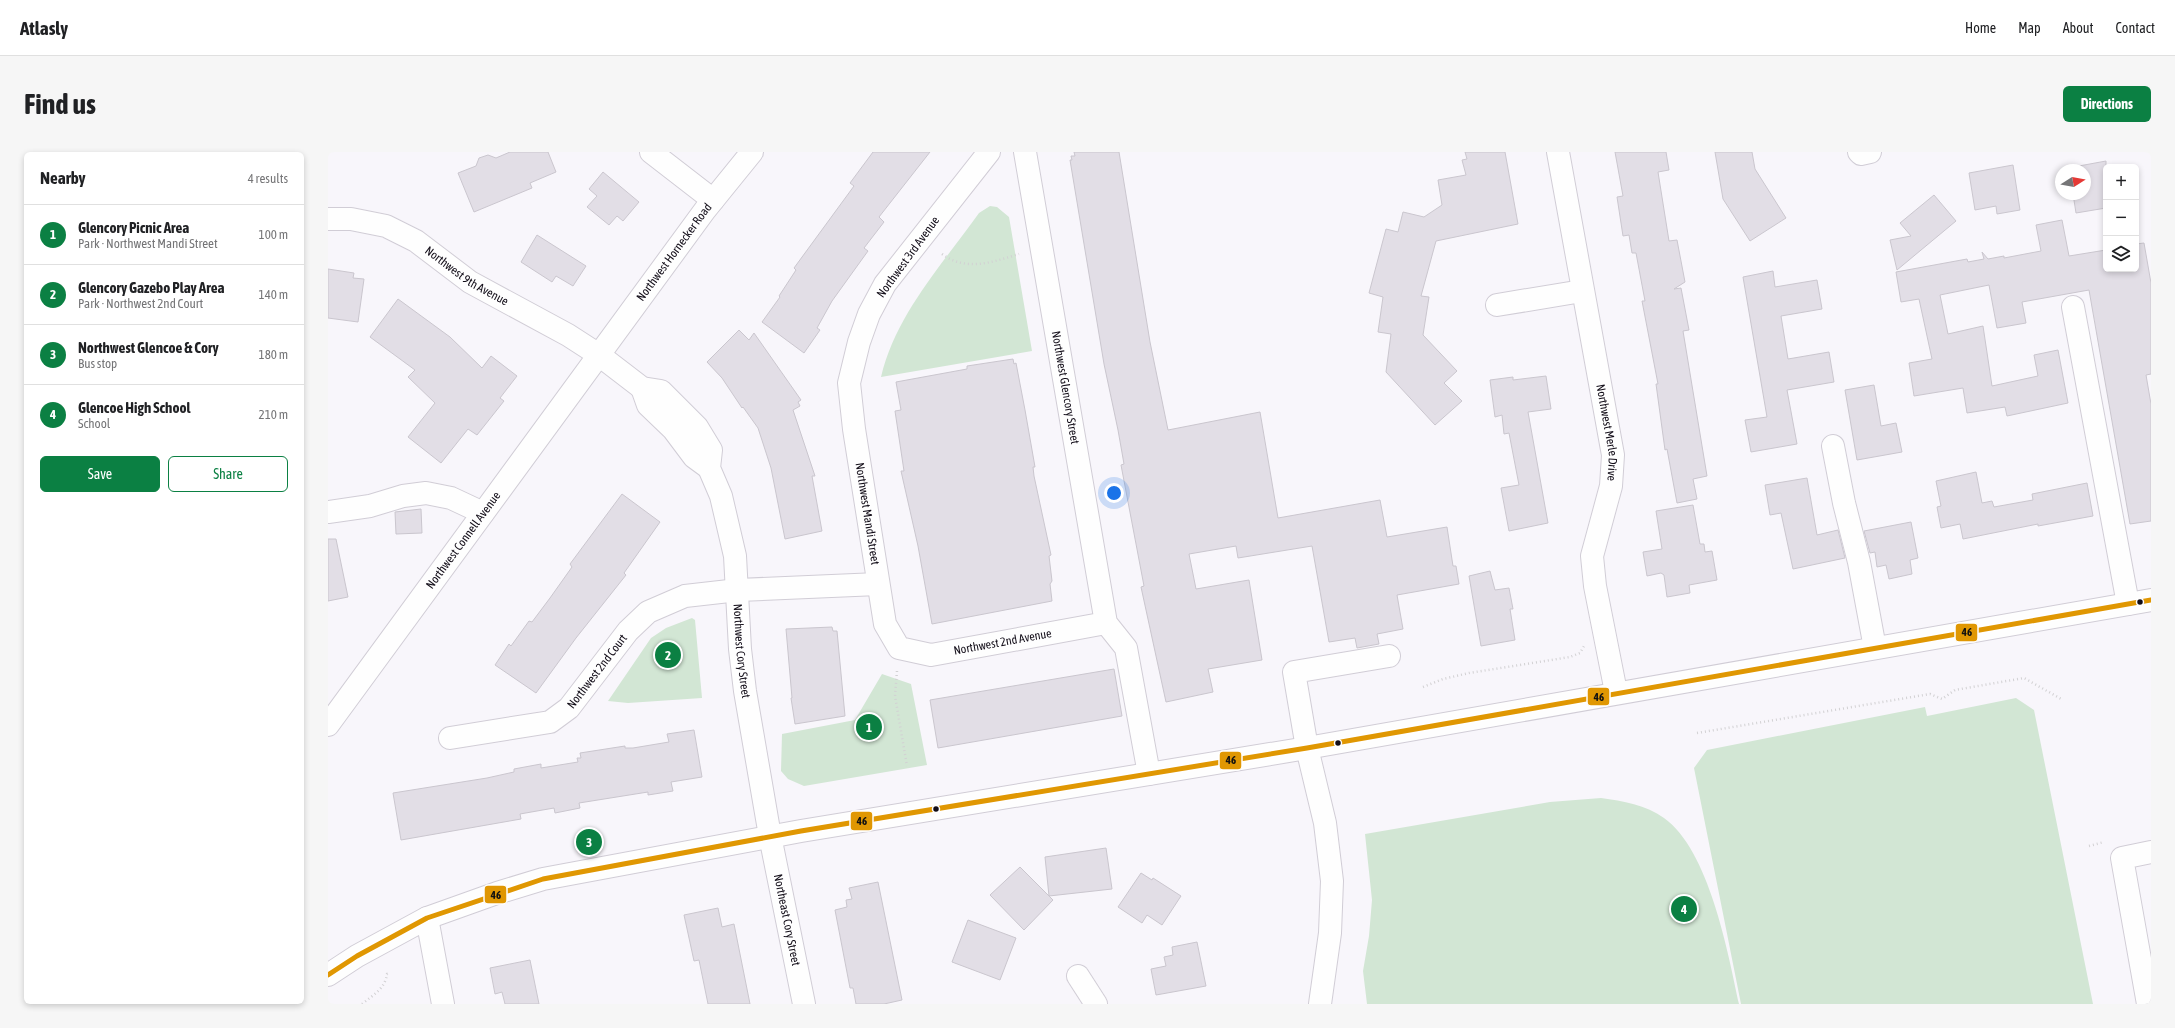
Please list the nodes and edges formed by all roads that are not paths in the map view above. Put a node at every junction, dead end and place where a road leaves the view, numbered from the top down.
1 (651, 152) edge
2 (752, 152) edge
3 (989, 152) edge
4 (1025, 152) edge
5 (1558, 152) edge
6 (713, 200) junction
7 (328, 219) edge
8 (1582, 291) junction
9 (1497, 305) dead end
10 (2073, 307) dead end
11 (599, 355) junction
12 (851, 375) joint
13 (1833, 446) dead end
14 (328, 512) edge
15 (483, 513) junction
16 (878, 584) junction
17 (738, 590) junction
18 (2151, 600) edge
19 (2128, 604) junction
20 (1106, 623) junction
21 (1874, 648) junction
22 (1389, 656) dead end
23 (898, 658) joint
24 (1616, 692) junction
25 (328, 725) edge
26 (450, 738) dead end
27 (1307, 748) junction
28 (1149, 774) junction
29 (770, 836) junction
30 (2151, 852) edge
31 (427, 918) junction
32 (328, 975) edge
33 (1078, 976) dead end
34 (443, 1004) edge
35 (804, 1004) edge
36 (1096, 1004) edge
37 (1320, 1004) edge
38 (2148, 1004) edge

1 - 6 street
2 - 6 street, Northwest Hornecker Road
3 - 12 street, Northwest 3rd Avenue
4 - 20 street, Northwest Glencory Street
5 - 8 street, Northwest Merle Drive
6 - 11 street, Northwest Hornecker Road
7 - 11 street, Northwest 9th Avenue
8 - 9 street
8 - 24 street, Northwest Merle Drive
10 - 19 street
11 - 15 street, Northwest Connell Avenue
11 - 17 street, Northwest Cory Street
12 - 16 street, Northwest Mandi Street
13 - 21 street
14 - 15 street
15 - 25 street, Northwest Connell Avenue
16 - 17 street
16 - 23 street, Northwest Mandi Street
17 - 26 street, Northwest 2nd Court
17 - 29 street, Northwest Cory Street
18 - 19 street
19 - 21 street
20 - 23 street, Northwest 2nd Avenue
20 - 28 street
21 - 24 street
22 - 27 street
24 - 27 street
27 - 28 street
27 - 37 street
28 - 29 street
29 - 31 street
29 - 35 street, Northeast Cory Street
30 - 38 street
31 - 32 street
31 - 34 street
33 - 36 street

